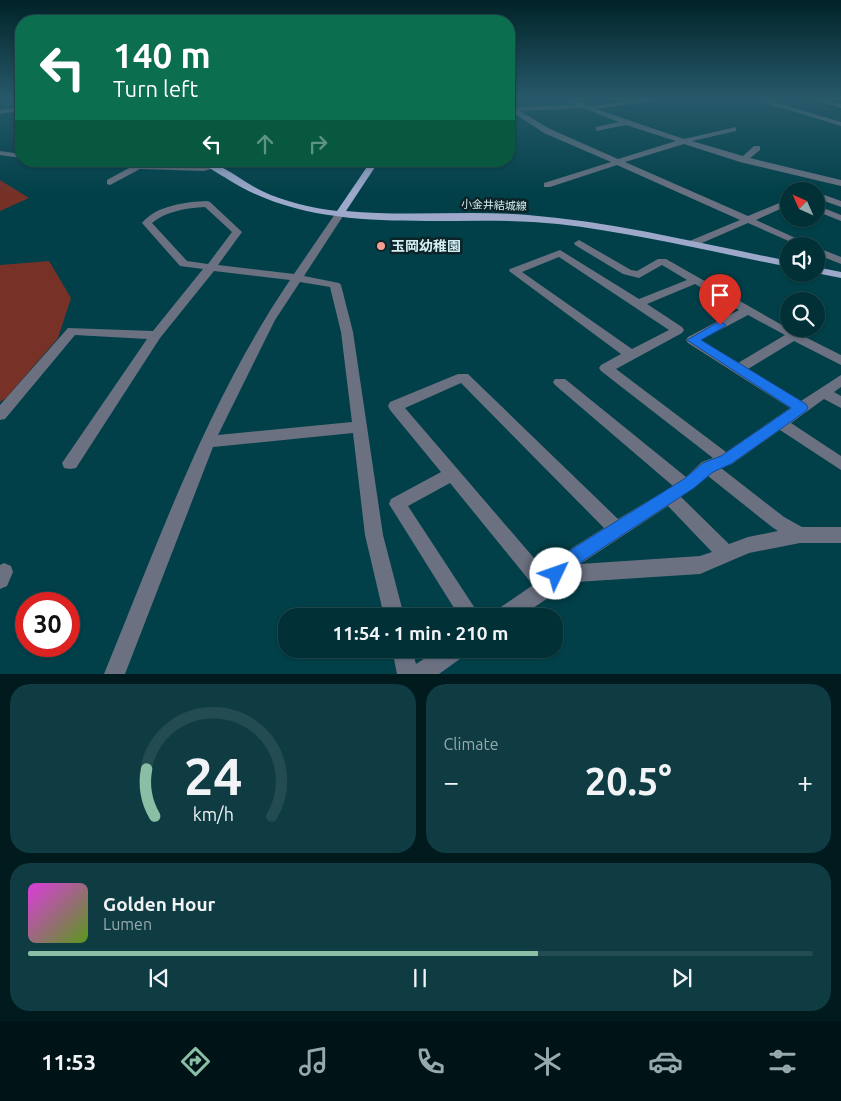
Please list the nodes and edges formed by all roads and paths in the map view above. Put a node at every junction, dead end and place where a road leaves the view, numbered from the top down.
1 (546, 130) edge
2 (653, 130) edge
3 (727, 130) edge
4 (684, 141) junction
5 (757, 148) dead end
6 (0, 153) edge
7 (15, 155) edge
8 (744, 160) junction
9 (617, 162) junction
10 (136, 167) edge
11 (166, 167) edge
12 (214, 167) joint
13 (371, 167) edge
14 (110, 182) dead end
15 (837, 182) edge
16 (547, 185) dead end
17 (825, 186) edge
18 (825, 198) edge
19 (841, 204) edge
20 (780, 206) edge
21 (825, 212) edge
22 (340, 213) junction
23 (841, 218) edge
24 (749, 220) junction
25 (788, 237) edge
26 (579, 243) dead end
27 (690, 244) junction
28 (825, 254) edge
29 (841, 261) edge
30 (780, 262) edge
31 (211, 267) junction
32 (825, 272) edge
33 (841, 275) edge
34 (297, 278) junction
35 (696, 280) junction
36 (638, 304) junction
37 (748, 310) junction
38 (780, 327) edge
39 (156, 335) junction
40 (791, 337) edge
41 (798, 337) edge
42 (631, 355) junction
43 (841, 361) edge
44 (738, 368) junction
45 (841, 380) edge
46 (560, 382) dead end
47 (823, 392) junction
48 (841, 402) edge
49 (801, 408) junction
50 (0, 416) edge
51 (780, 423) junction
52 (360, 427) junction
53 (207, 442) junction
54 (726, 460) junction
55 (70, 463) dead end
56 (841, 464) edge
57 (708, 467) junction
58 (452, 474) junction
59 (685, 486) junction
60 (669, 496) junction
61 (616, 529) junction
62 (800, 535) junction
63 (841, 535) edge
64 (726, 554) junction
65 (551, 580) junction
66 (392, 608) edge
67 (465, 608) edge
68 (515, 608) edge
69 (404, 658) edge
70 (444, 658) edge
71 (114, 674) edge
72 (408, 674) edge
73 (420, 674) edge

1 - 9 street
2 - 4 street
3 - 4 street
4 - 8 street
4 - 9 street
5 - 8 street
6 - 7 street
8 - 15 street
9 - 16 street
9 - 24 street
10 - 14 street
11 - 12 street
12 - 22 main road, 小金井結城線
13 - 22 main road
15 - 17 street
18 - 19 street
20 - 24 street
21 - 23 street
22 - 27 main road, 小金井結城線
22 - 34 street
24 - 25 street
24 - 27 street
26 - 35 street
27 - 30 main road, 小金井結城線
28 - 29 street
31 - 31 street
31 - 34 street
31 - 39 street
32 - 33 main road
34 - 52 street
34 - 53 street
35 - 36 street
35 - 37 street
36 - 42 street
36 - 42 street
37 - 38 street
37 - 44 street
39 - 50 street
39 - 55 street
40 - 44 street
41 - 43 street
42 - 54 street
44 - 49 street
45 - 47 street
46 - 59 street
47 - 48 street
47 - 49 street
49 - 51 street
51 - 54 street
51 - 56 street
52 - 53 street
52 - 66 street
53 - 71 street
54 - 57 street
57 - 59 street
57 - 62 street
58 - 61 street
58 - 65 street
58 - 67 street
59 - 60 street
60 - 61 street
60 - 64 street
61 - 65 street
62 - 63 street
62 - 64 street
64 - 65 street
65 - 68 street
69 - 72 street
70 - 73 street

